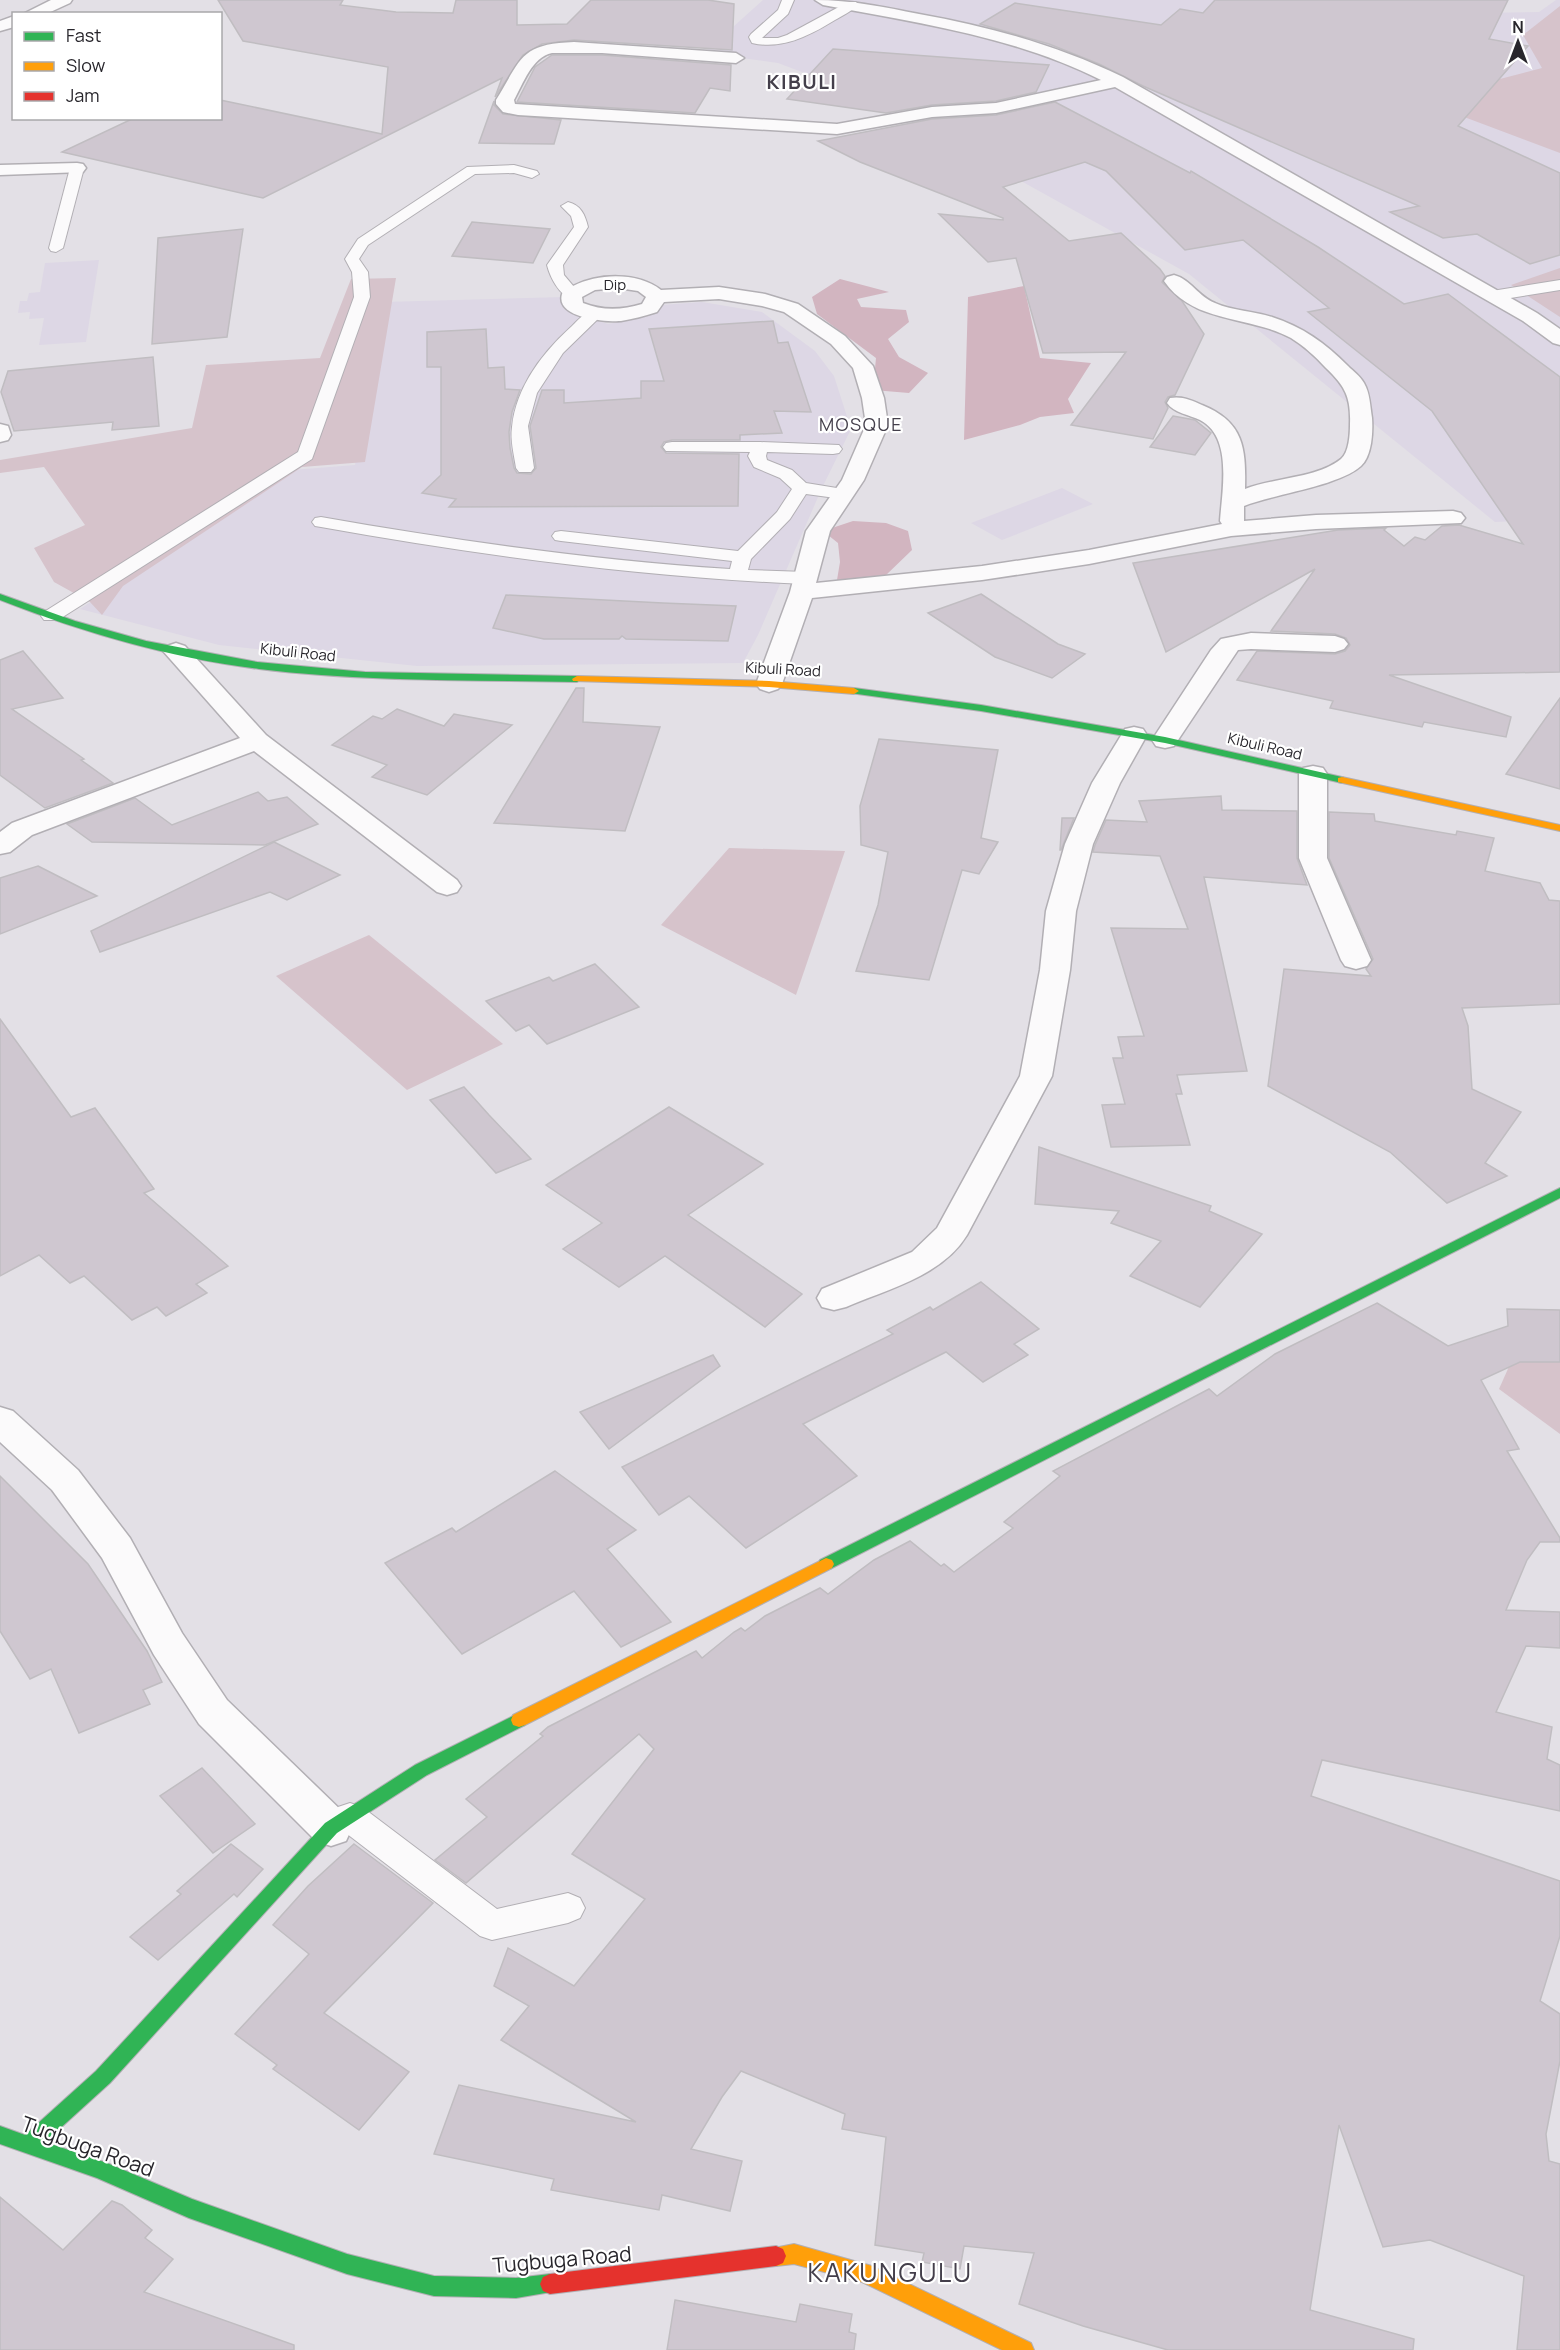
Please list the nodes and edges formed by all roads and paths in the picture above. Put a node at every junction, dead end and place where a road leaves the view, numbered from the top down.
1 (64, 0) edge
2 (791, 3) edge
3 (820, 5) edge
4 (845, 9) junction
5 (36, 12) edge
6 (736, 58) dead end
7 (1117, 81) junction
8 (77, 168) joint
9 (0, 170) edge
10 (532, 174) dead end
11 (568, 206) dead end
12 (56, 248) dead end
13 (1174, 281) dead end
14 (1560, 285) edge
15 (572, 294) junction
16 (657, 296) junction
17 (1492, 296) junction
18 (594, 315) junction
19 (1560, 339) edge
20 (1178, 403) dead end
21 (672, 447) dead end
22 (760, 447) junction
23 (833, 449) dead end
24 (525, 468) dead end
25 (801, 488) junction
26 (843, 494) junction
27 (1233, 502) junction
28 (1453, 518) dead end
29 (321, 522) dead end
30 (1232, 529) junction
31 (561, 536) dead end
32 (742, 557) junction
33 (737, 576) junction
34 (804, 585) junction
35 (0, 597) edge
36 (51, 616) junction
37 (1335, 644) dead end
38 (176, 651) junction
39 (769, 684) junction
40 (1134, 735) junction
41 (1165, 740) junction
42 (257, 741) junction
43 (1313, 774) junction
44 (1560, 828) edge
45 (0, 846) edge
46 (447, 886) dead end
47 (1356, 960) dead end
48 (1560, 1192) edge
49 (834, 1298) dead end
50 (0, 1420) edge
51 (341, 1823) junction
52 (568, 1908) dead end
53 (0, 2135) edge
54 (28, 2145) junction
55 (1024, 2350) edge

1 - 5 street
2 - 4 lane
3 - 4 street
4 - 7 street
6 - 7 street
7 - 17 street
8 - 9 street
8 - 12 lane
10 - 36 lane
11 - 15 lane
13 - 27 street
14 - 17 lane
15 - 16 street, Dip
15 - 18 street
16 - 18 street
16 - 26 street
17 - 19 street
18 - 24 lane
20 - 27 street
21 - 22 lane
22 - 23 lane
22 - 25 lane
25 - 26 lane
25 - 32 lane
26 - 34 street
27 - 30 street
28 - 30 street
29 - 33 lane
30 - 34 street
31 - 32 lane
32 - 33 lane
33 - 34 lane
34 - 39 street
35 - 36 street, Kibuli Road
36 - 38 street, Kibuli Road
37 - 41 street
38 - 39 street, Kibuli Road
38 - 42 street
39 - 40 street, Kibuli Road
40 - 41 street, Kibuli Road
40 - 49 street
41 - 43 street, Kibuli Road
42 - 45 street
42 - 46 street
43 - 44 street, Kibuli Road
43 - 47 street
48 - 51 street
50 - 51 street
51 - 52 lane
51 - 54 street
53 - 54 street, Tugbuga Road
54 - 55 street, Tugbuga Road

